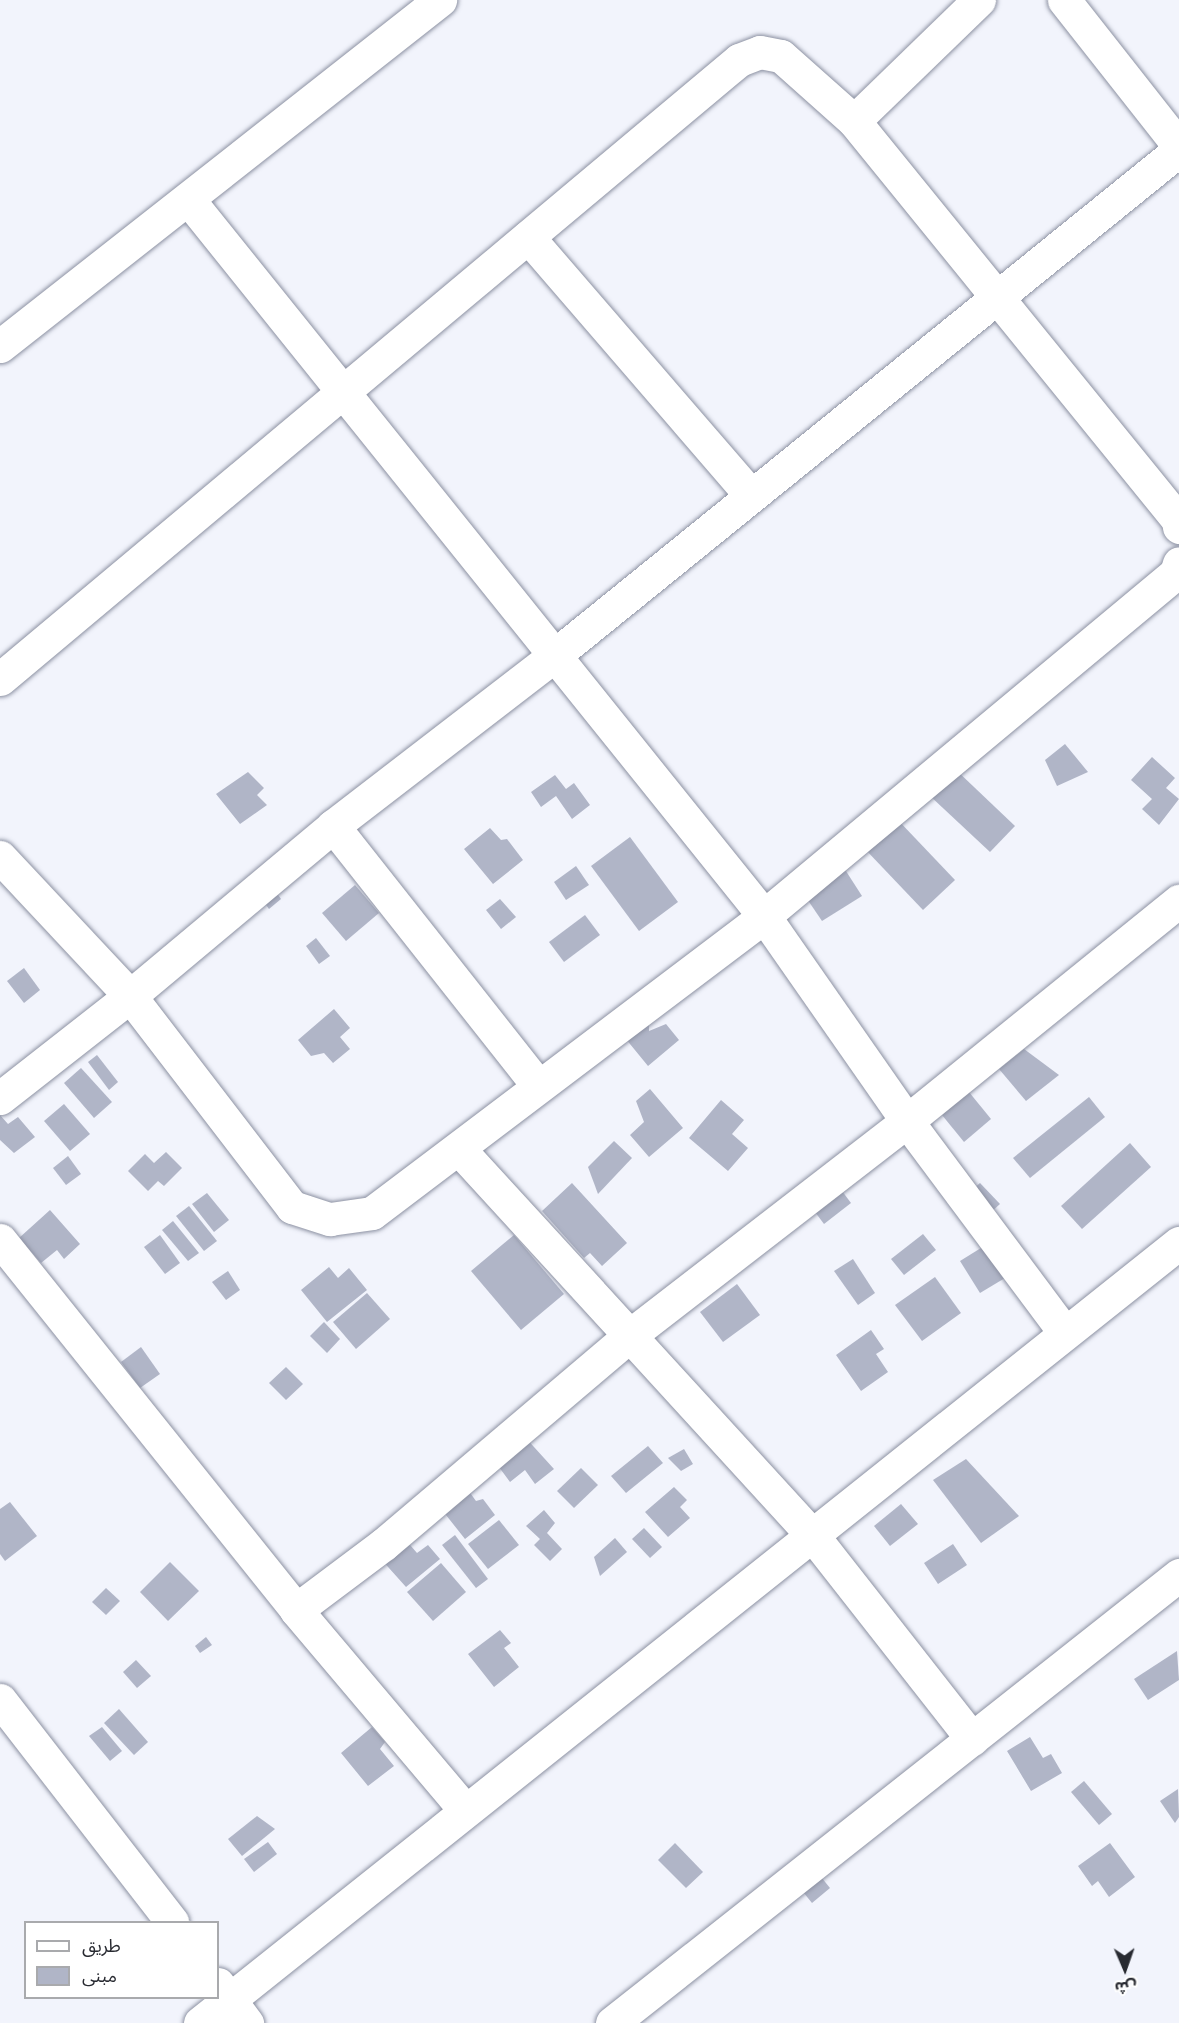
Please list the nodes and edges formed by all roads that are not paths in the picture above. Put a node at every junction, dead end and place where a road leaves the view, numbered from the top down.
1 (440, 0) edge
2 (979, 0) edge
3 (1064, 0) edge
4 (854, 121) junction
5 (1179, 148) edge
6 (188, 199) junction
7 (528, 237) junction
8 (996, 298) junction
9 (0, 346) edge
10 (342, 391) junction
11 (751, 495) junction
12 (1179, 527) edge
13 (1179, 563) edge
14 (555, 655) junction
15 (0, 679) edge
16 (333, 826) junction
17 (0, 857) edge
18 (1179, 901) edge
19 (764, 916) junction
20 (130, 996) junction
21 (538, 1086) junction
22 (0, 1098) edge
23 (907, 1121) junction
24 (459, 1149) junction
25 (0, 1240) edge
26 (1179, 1243) edge
27 (1064, 1332) junction
28 (629, 1336) junction
29 (813, 1536) junction
30 (1179, 1575) edge
31 (296, 1611) junction
32 (0, 1700) edge
33 (972, 1739) junction
34 (465, 1810) junction
35 (170, 1921) edge
36 (231, 2001) edge
37 (200, 2023) edge
38 (612, 2023) edge

1 - 6 street
2 - 4 street
3 - 5 street
4 - 7 street
4 - 8 street
5 - 8 street
6 - 9 street
6 - 10 street
7 - 10 street
7 - 11 street
8 - 11 street
8 - 12 street
10 - 14 street
10 - 15 street
11 - 14 street
13 - 19 street
14 - 16 street
14 - 19 street
16 - 20 street
16 - 21 street
17 - 20 street
18 - 23 street
19 - 21 street
19 - 23 street
20 - 22 street
20 - 24 street
21 - 24 street
23 - 27 street
23 - 28 street
24 - 28 street
25 - 31 street
26 - 27 street
27 - 29 street
28 - 29 street
28 - 31 street
29 - 33 street
29 - 34 street
30 - 33 street
31 - 34 street
32 - 35 street
33 - 38 street
34 - 36 street
36 - 37 street

